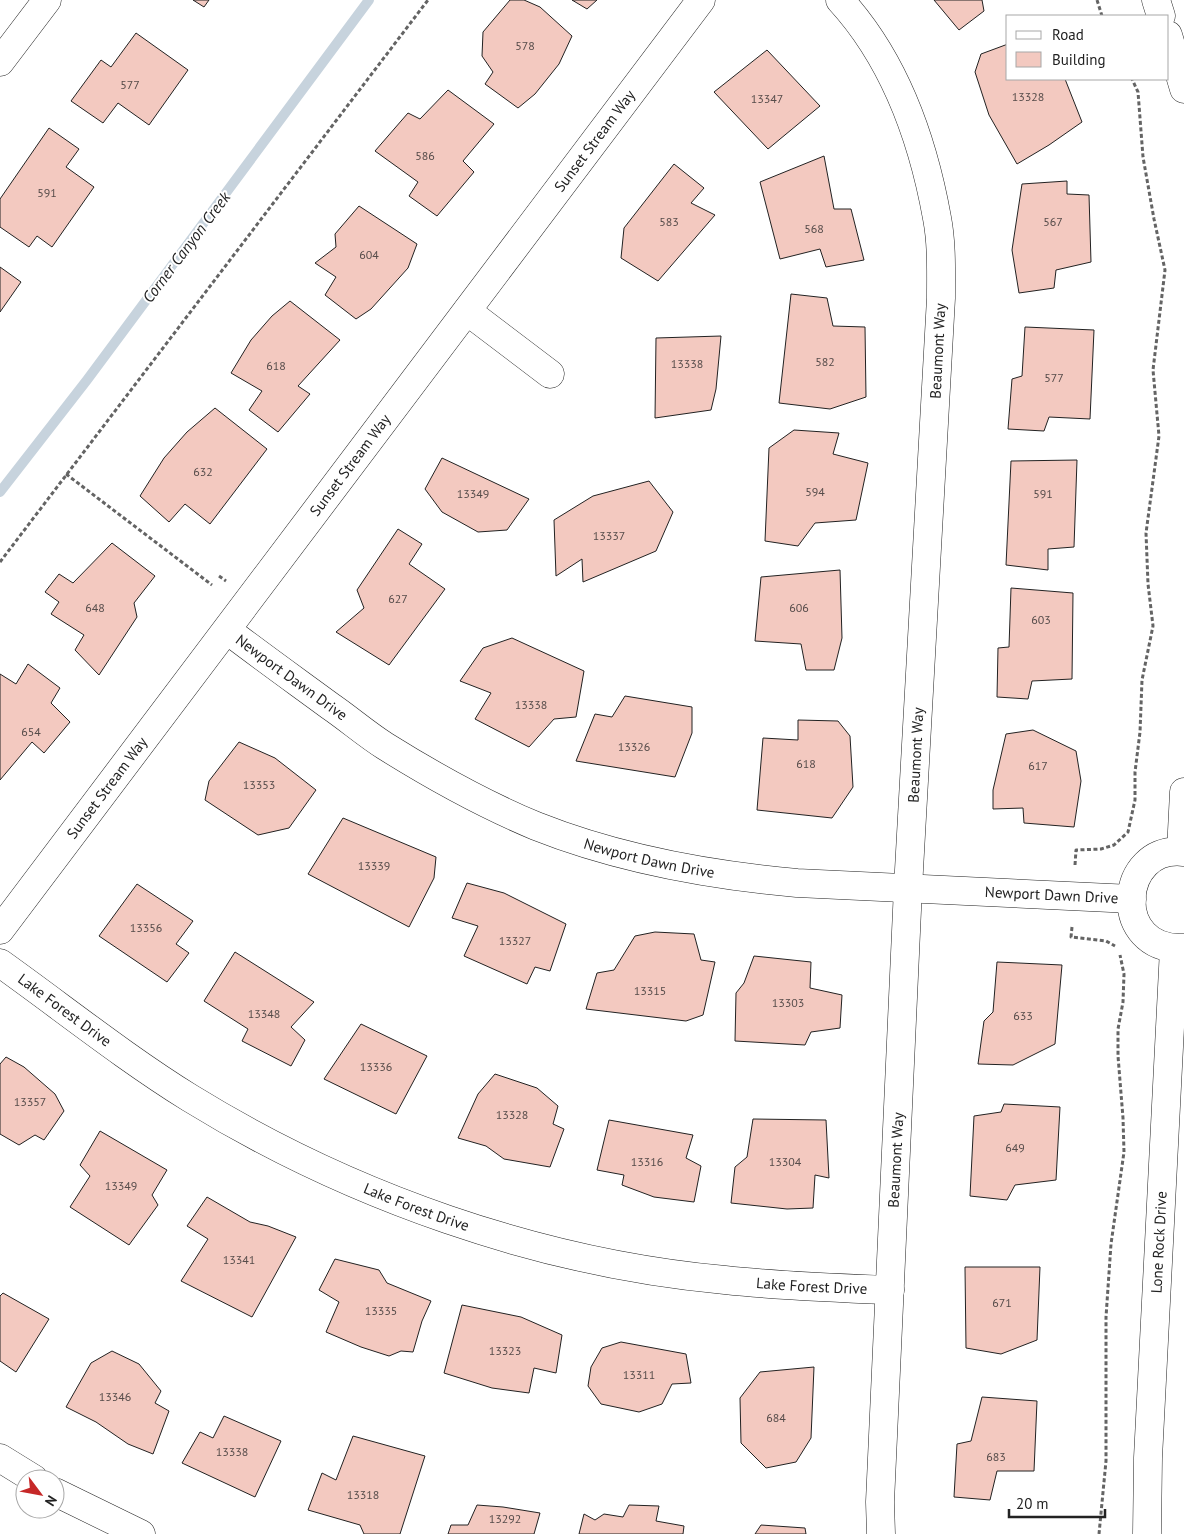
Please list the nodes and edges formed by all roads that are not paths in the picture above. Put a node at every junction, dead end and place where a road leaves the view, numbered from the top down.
1 (702, 0) edge
2 (840, 0) edge
3 (1156, 0) edge
4 (38, 3) edge
5 (1162, 15) edge
6 (1169, 37) edge
7 (0, 62) edge
8 (1184, 89) edge
9 (467, 311) junction
10 (550, 374) dead end
11 (227, 630) junction
12 (1184, 792) edge
13 (1182, 852) edge
14 (908, 888) junction
15 (1132, 900) junction
16 (0, 930) edge
17 (1179, 949) edge
18 (0, 963) edge
19 (890, 1290) junction
20 (0, 1458) edge
21 (18, 1469) edge
22 (65, 1497) edge
23 (141, 1534) edge
24 (881, 1534) edge
25 (1147, 1534) edge

1 - 9 street, Sunset Stream Way
2 - 14 street, Beaumont Way
3 - 5 street
4 - 7 street
6 - 8 street
9 - 10 street
9 - 11 street, Sunset Stream Way
11 - 14 street, Newport Dawn Drive
11 - 16 street, Sunset Stream Way
12 - 13 street
13 - 15 street
14 - 15 street, Newport Dawn Drive
14 - 19 street, Beaumont Way
15 - 17 street
17 - 25 street, Lone Rock Drive
18 - 19 street, Lake Forest Drive
19 - 24 street, Beaumont Way
20 - 21 street
22 - 23 street

